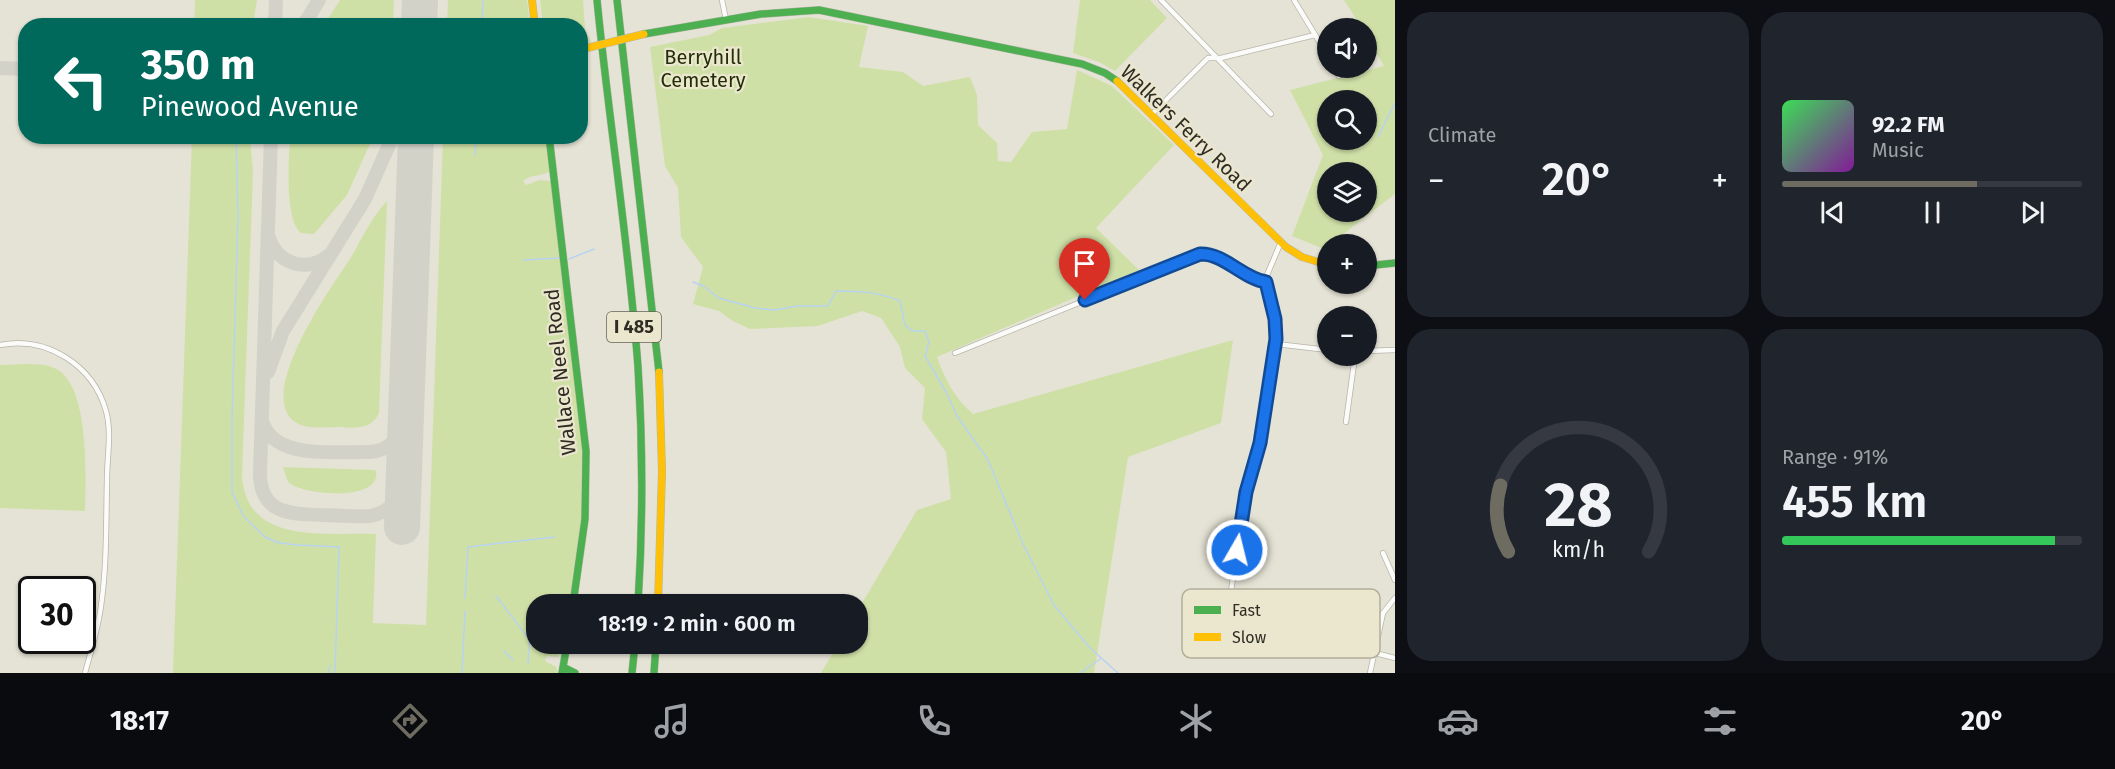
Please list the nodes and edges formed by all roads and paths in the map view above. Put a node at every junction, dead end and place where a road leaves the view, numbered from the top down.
1 (532, 0) edge
2 (597, 0) edge
3 (617, 0) edge
4 (722, 0) edge
5 (1161, 0) edge
6 (1294, 0) edge
7 (534, 18) edge
8 (726, 20) junction
9 (1315, 35) junction
10 (1317, 38) edge
11 (588, 47) edge
12 (1217, 58) junction
13 (1152, 114) junction
14 (1271, 114) dead end
15 (550, 144) edge
16 (1281, 243) junction
17 (1317, 261) edge
18 (1395, 262) edge
19 (1377, 264) edge
20 (1266, 282) junction
21 (1275, 344) junction
22 (0, 345) edge
23 (1317, 349) edge
24 (1395, 350) edge
25 (1377, 351) edge
26 (955, 353) dead end
27 (1354, 366) edge
28 (1346, 422) dead end
29 (1383, 553) dead end
30 (1395, 580) edge
31 (1231, 589) edge
32 (574, 594) edge
33 (639, 594) edge
34 (658, 594) edge
35 (1395, 598) edge
36 (1380, 628) edge
37 (565, 654) edge
38 (634, 654) edge
39 (655, 654) edge
40 (1380, 654) edge
41 (1374, 658) edge
42 (1395, 658) edge
43 (563, 670) edge
44 (85, 673) edge
45 (575, 673) edge
46 (632, 673) edge
47 (654, 673) edge
48 (1370, 673) edge

1 - 7 main road
2 - 33 main road, I 485
3 - 34 main road, I 485
4 - 8 street
5 - 12 street
6 - 9 street
8 - 11 main road, Walkers Ferry Road, bridge
8 - 13 main road, Walkers Ferry Road
9 - 10 street
9 - 12 street
12 - 13 street
12 - 14 street
13 - 16 main road, Walkers Ferry Road
15 - 32 main road, Wallace Neel Road
16 - 17 main road, Walkers Ferry Road
16 - 20 street
18 - 19 main road
20 - 21 street
20 - 26 street
21 - 23 street
21 - 31 street
22 - 44 street
24 - 25 street
27 - 28 street
29 - 30 street
35 - 36 street
37 - 43 main road
38 - 46 main road
39 - 47 main road
40 - 42 street
41 - 48 street
43 - 45 main road

